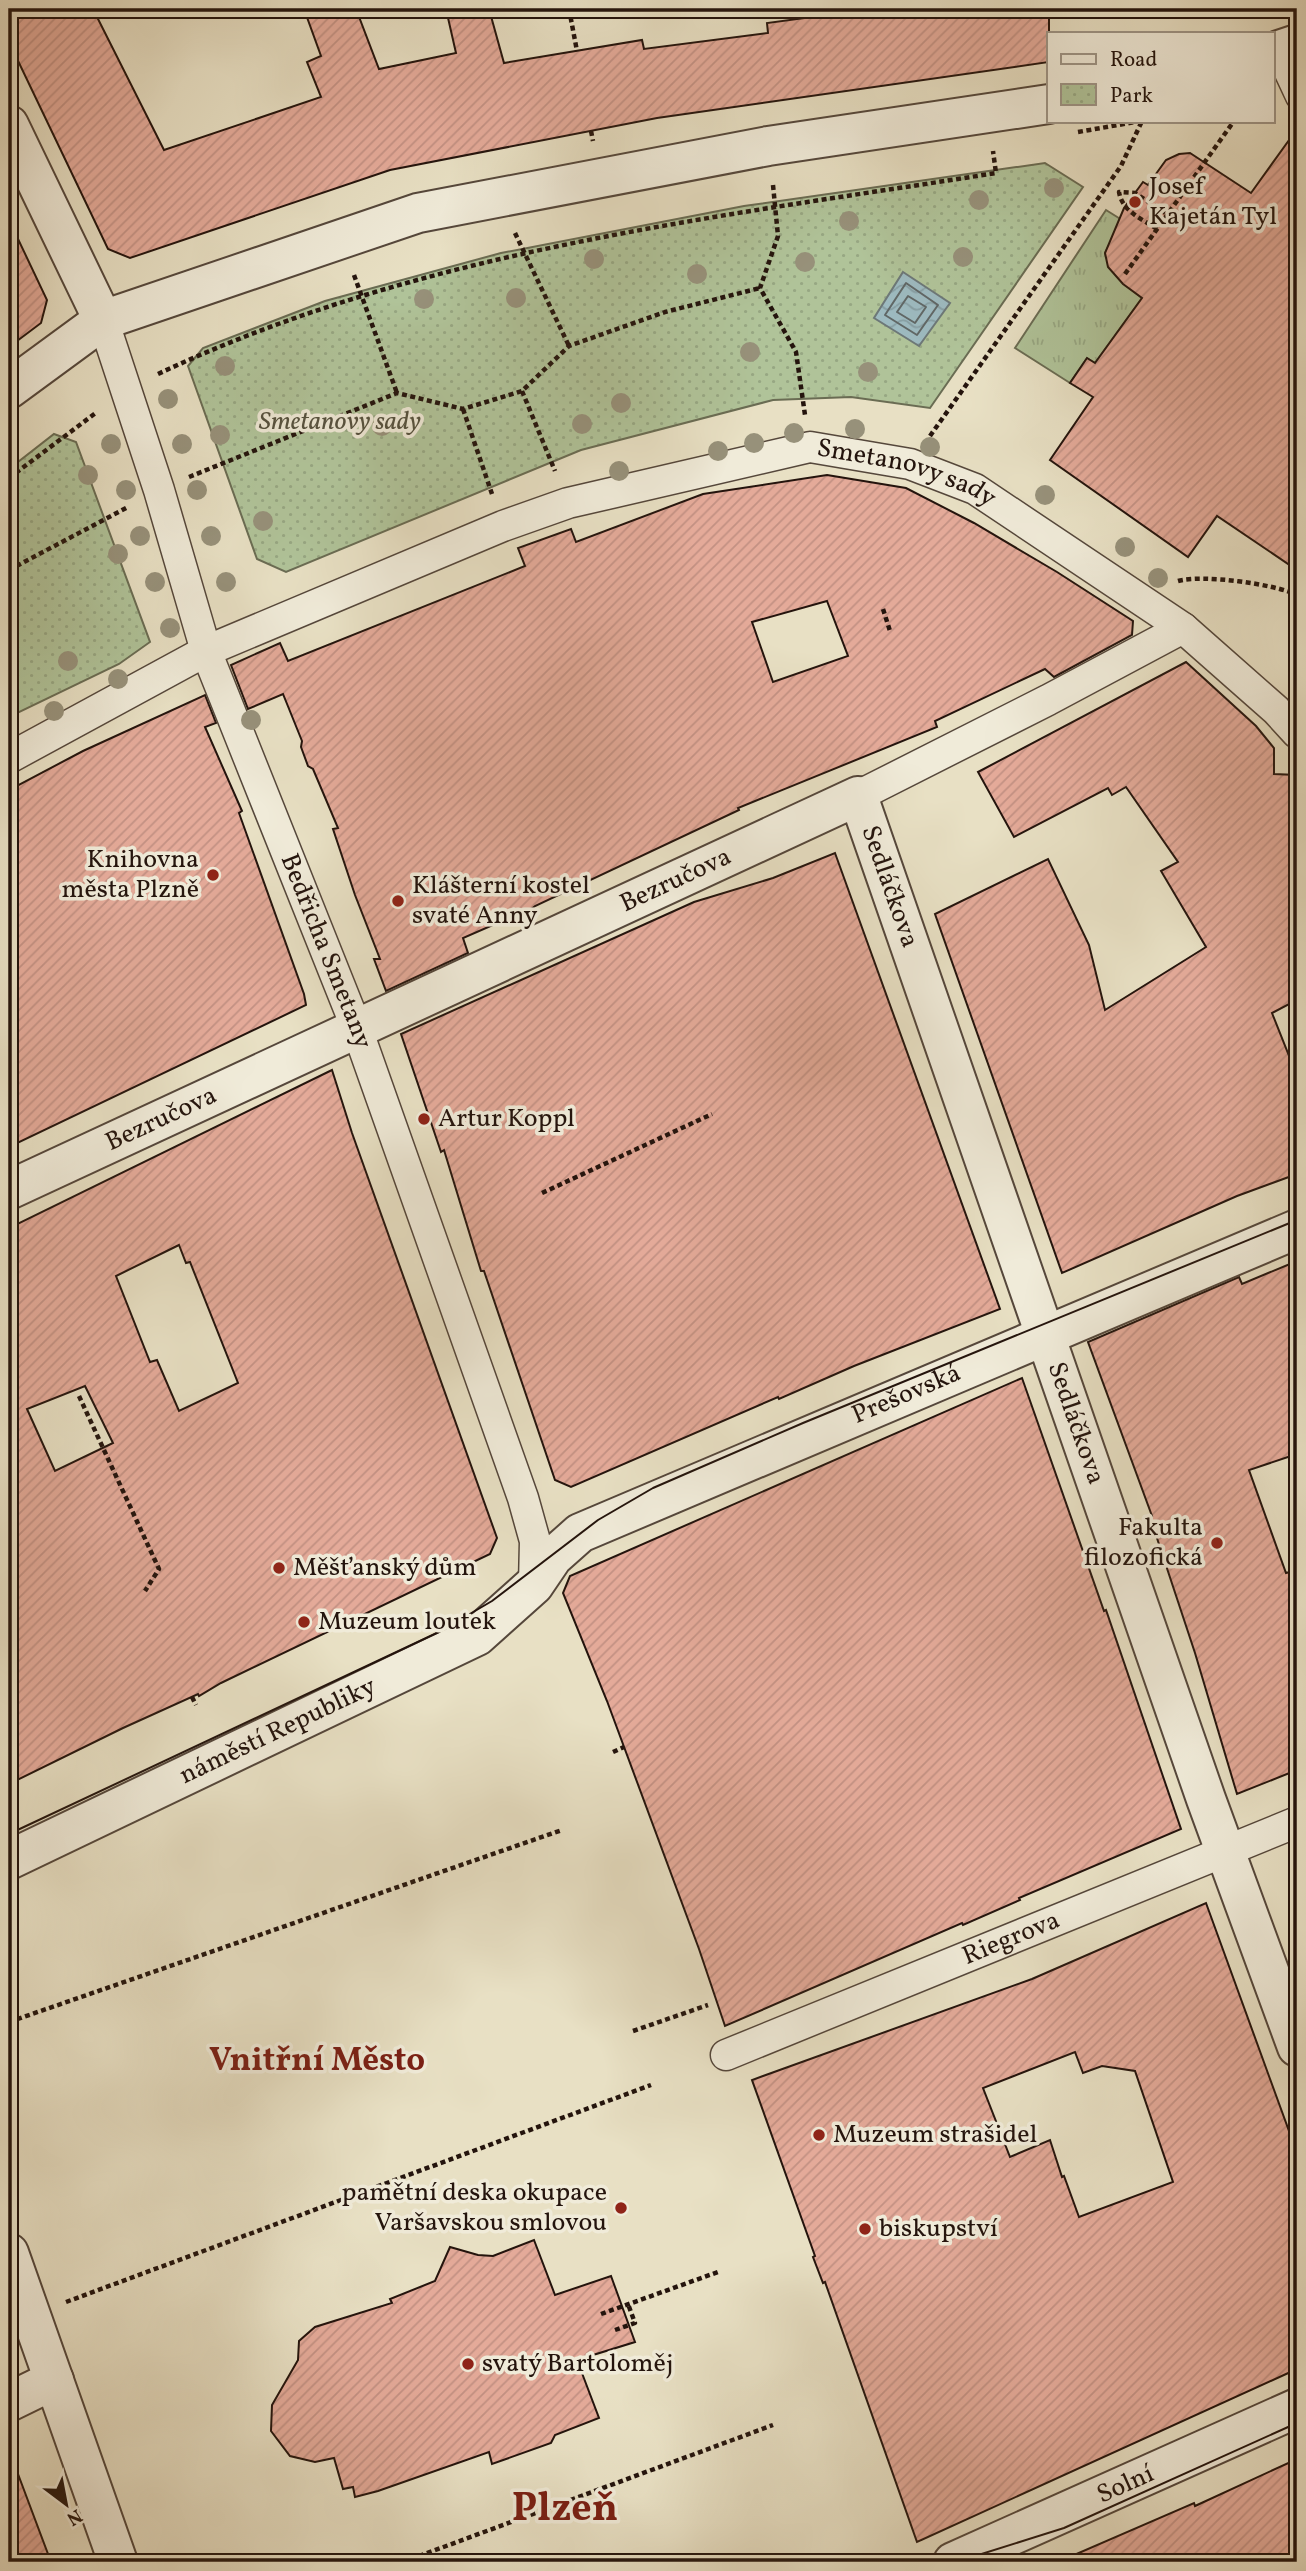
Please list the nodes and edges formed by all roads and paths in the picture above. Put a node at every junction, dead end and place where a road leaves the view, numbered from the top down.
1 (569, 9) edge
2 (1282, 49) edge
3 (577, 51) dead end
4 (1297, 98) edge
5 (1047, 104) edge
6 (1142, 122) edge
7 (1233, 122) edge
8 (9, 125) edge
9 (768, 146) junction
10 (992, 147) dead end
11 (1108, 185) junction
12 (1119, 192) junction
13 (498, 197) junction
14 (775, 207) junction
15 (1167, 214) junction
16 (1157, 229) junction
17 (341, 239) junction
18 (524, 253) junction
19 (1125, 274) dead end
20 (760, 288) junction
21 (362, 296) junction
22 (103, 320) junction
23 (569, 346) junction
24 (9, 389) edge
25 (126, 389) junction
26 (522, 391) junction
27 (397, 393) junction
28 (463, 409) junction
29 (810, 446) junction
30 (909, 464) junction
31 (9, 478) edge
32 (159, 490) junction
33 (568, 503) junction
34 (503, 526) junction
35 (9, 570) edge
36 (1133, 594) junction
37 (1297, 596) edge
38 (883, 609) dead end
39 (1183, 628) junction
40 (890, 631) dead end
41 (206, 651) junction
42 (1297, 733) edge
43 (9, 758) edge
44 (859, 796) junction
45 (357, 1029) junction
46 (712, 1114) dead end
47 (9, 1190) edge
48 (542, 1193) dead end
49 (1297, 1229) edge
50 (1046, 1334) junction
51 (79, 1396) dead end
52 (534, 1585) junction
53 (145, 1591) dead end
54 (192, 1697) dead end
55 (196, 1705) dead end
56 (624, 1747) dead end
57 (613, 1752) dead end
58 (11, 1783) dead end
59 (16, 1793) dead end
60 (1297, 1822) edge
61 (562, 1830) dead end
62 (1225, 1851) junction
63 (9, 1860) edge
64 (708, 2005) dead end
65 (9, 2022) edge
66 (633, 2031) dead end
67 (1297, 2047) edge
68 (726, 2055) dead end
69 (651, 2085) dead end
70 (9, 2252) edge
71 (718, 2272) dead end
72 (628, 2304) junction
73 (30, 2314) junction
74 (601, 2314) dead end
75 (615, 2330) dead end
76 (54, 2380) junction
77 (9, 2402) edge
78 (1297, 2408) edge
79 (773, 2425) dead end
80 (118, 2562) edge
81 (403, 2562) edge
82 (953, 2562) edge

1 - 3 path
2 - 4 lane
5 - 9 street
6 - 11 path
7 - 15 path
8 - 22 street
9 - 13 street
9 - 14 path
10 - 14 path
11 - 12 path
11 - 30 path
12 - 15 path
12 - 16 path
13 - 17 street
13 - 18 path
14 - 18 path
14 - 20 path
15 - 16 path
16 - 19 path
17 - 21 path
17 - 22 street
18 - 21 path
18 - 23 path
20 - 23 path
20 - 29 path
21 - 25 path
21 - 27 path
22 - 24 street
22 - 25 street, Bedřicha Smetany
23 - 26 path
25 - 31 path
25 - 32 street, Bedřicha Smetany
26 - 28 path
26 - 33 path
27 - 28 path
27 - 32 path
28 - 34 path
29 - 30 street, Smetanovy sady
29 - 33 street, Smetanovy sady
30 - 36 street, Smetanovy sady
32 - 35 path
32 - 41 street, Bedřicha Smetany
33 - 34 street, Smetanovy sady
34 - 41 street, Smetanovy sady
36 - 37 path
36 - 39 street, Smetanovy sady
38 - 40 path
39 - 42 street, Smetanovy sady
39 - 44 street, Bezručova
41 - 43 street, Smetanovy sady
41 - 45 street, Bedřicha Smetany
44 - 45 street, Bezručova
44 - 50 street, Sedláčkova
45 - 47 street, Bezručova
45 - 52 street, Bedřicha Smetany
46 - 48 path
49 - 50 street, Prešovská
50 - 52 street, Prešovská
50 - 62 street, Sedláčkova
51 - 53 path
52 - 63 street, náměstí Republiky
54 - 55 path
56 - 57 path
58 - 59 path
60 - 62 street, Riegrova
61 - 65 path
62 - 67 street, Sedláčkova
62 - 68 street, Riegrova
64 - 66 path
69 - 73 path
70 - 73 street
71 - 72 path
72 - 74 path
72 - 75 path
73 - 76 street
76 - 77 street
76 - 80 street
78 - 82 street, Solní
79 - 81 path

